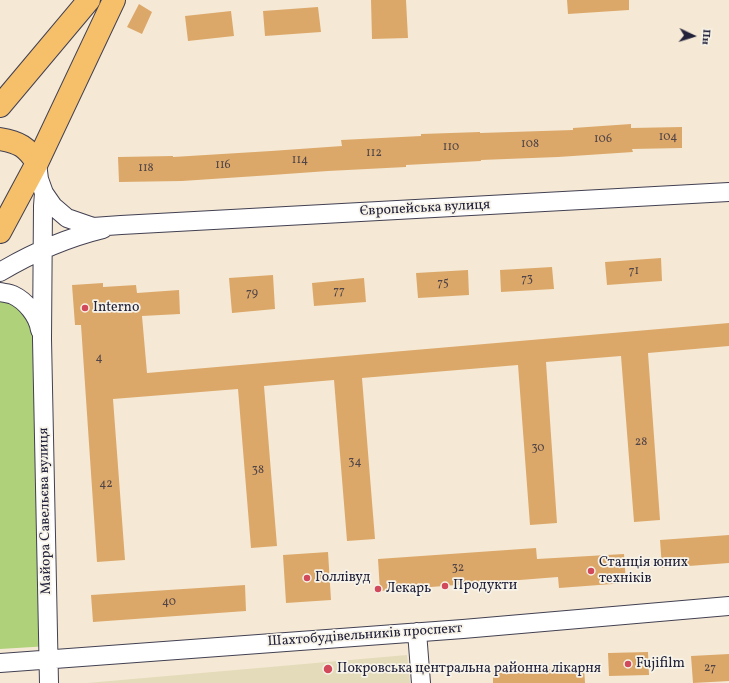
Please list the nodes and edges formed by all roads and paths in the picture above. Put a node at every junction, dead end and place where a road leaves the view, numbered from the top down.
1 (90, 0) edge
2 (114, 0) edge
3 (0, 106) edge
4 (0, 139) edge
5 (38, 163) junction
6 (729, 192) edge
7 (44, 193) junction
8 (121, 225) junction
9 (0, 232) edge
10 (42, 250) junction
11 (0, 272) edge
12 (0, 292) edge
13 (42, 339) junction
14 (729, 606) edge
15 (417, 632) junction
16 (50, 660) junction
17 (0, 663) edge
18 (49, 683) edge
19 (421, 683) edge

1 - 3 highway
2 - 5 highway
4 - 5 highway
5 - 7 street, Європейська вулиця
5 - 9 highway
6 - 8 street, Європейська вулиця
7 - 8 street, Європейська вулиця
7 - 10 street, Майора Савельєва вулиця
8 - 10 street, Європейська вулиця
10 - 11 street, Європейська вулиця
10 - 13 street, Майора Савельєва вулиця
12 - 13 street, Майора Савельєва вулиця
13 - 16 street, Майора Савельєва вулиця
14 - 15 street, Шахтобудівельників проспект
15 - 16 street, Шахтобудівельників проспект
15 - 19 street
16 - 17 street, Шахтобудівельників проспект
16 - 18 street, Майора Савельєва вулиця

